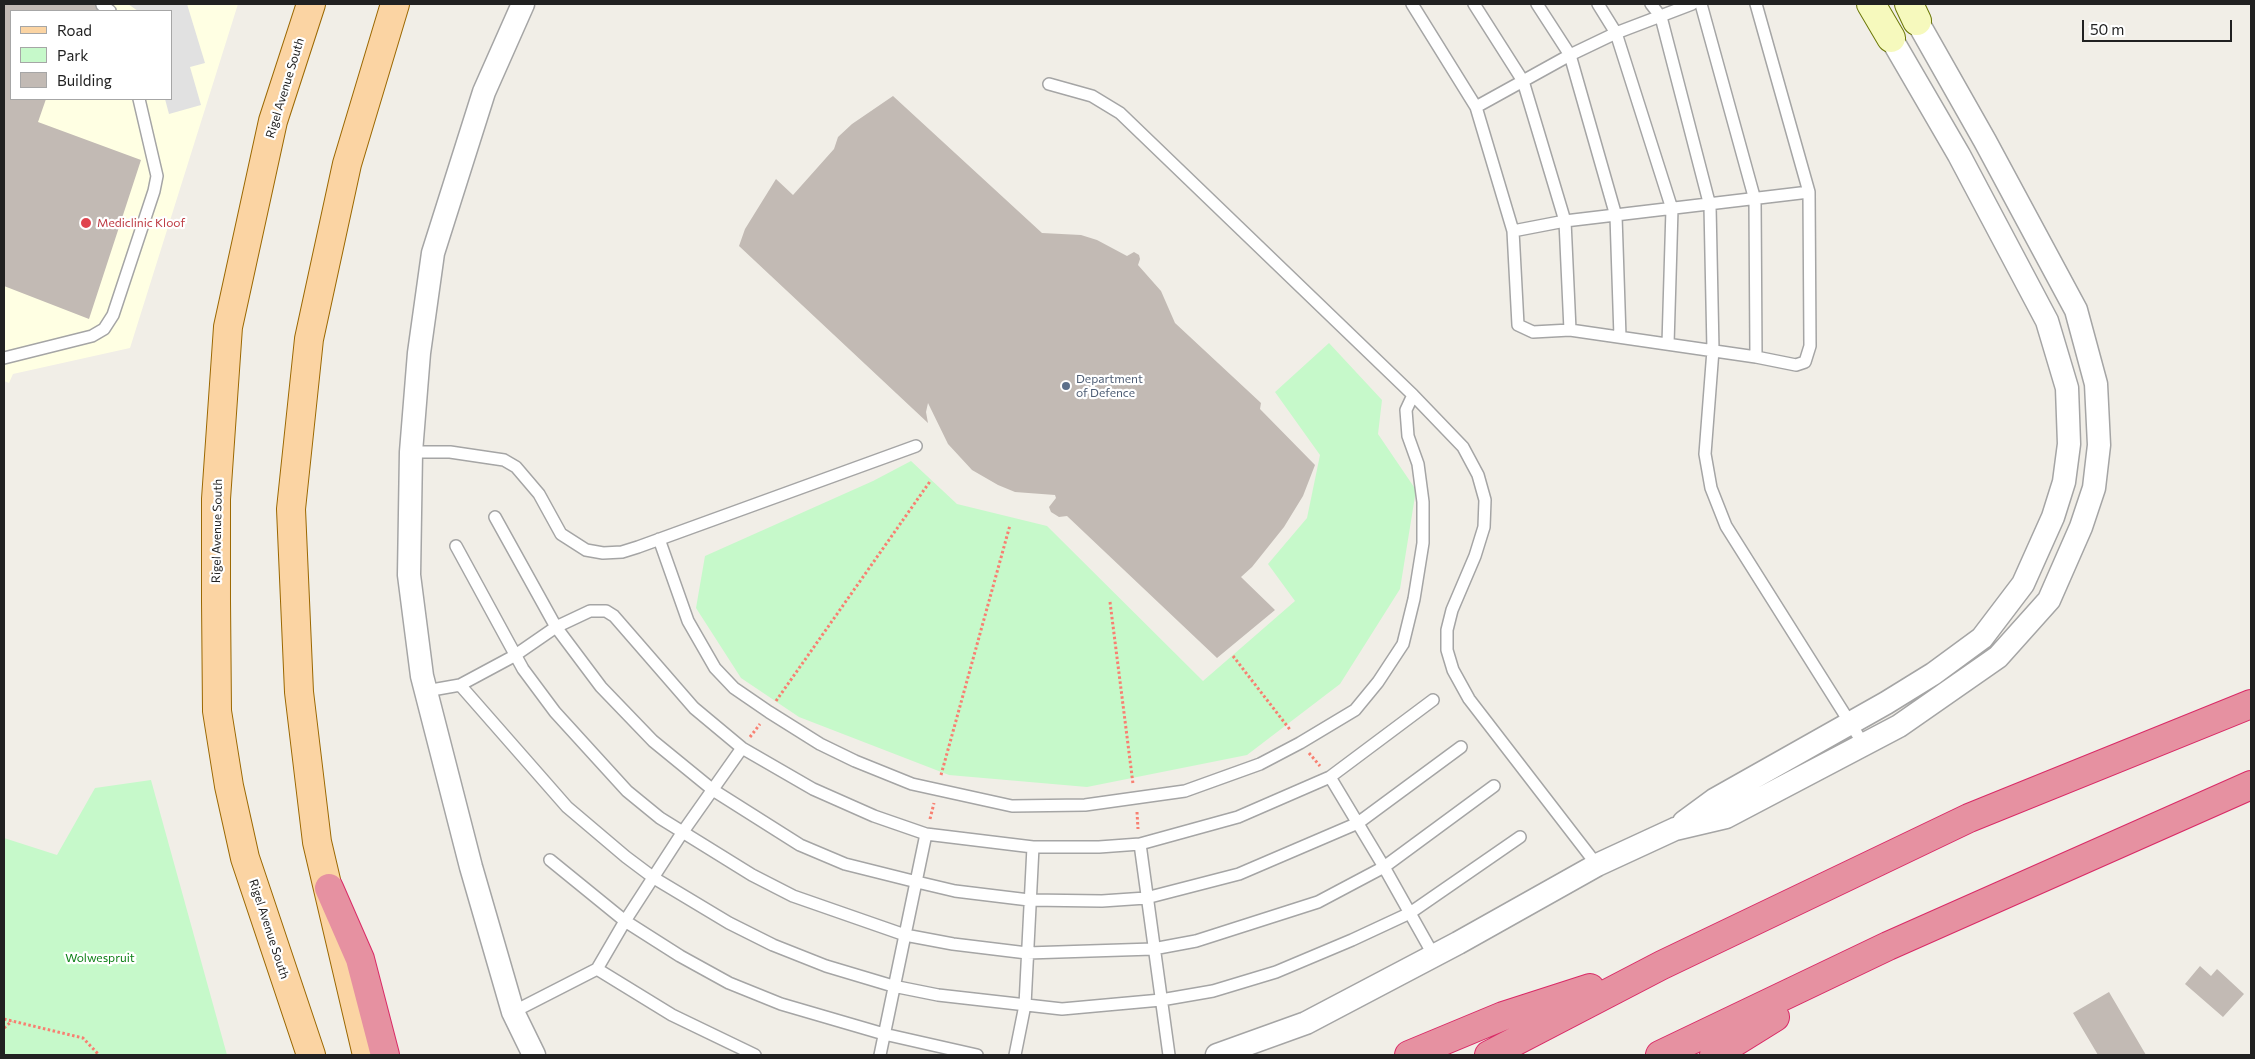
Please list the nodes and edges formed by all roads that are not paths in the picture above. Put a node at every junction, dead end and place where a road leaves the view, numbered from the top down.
1 (312, 4) edge
2 (395, 4) edge
3 (522, 4) edge
4 (1412, 4) edge
5 (1474, 4) edge
6 (1537, 4) edge
7 (1598, 4) edge
8 (1651, 4) edge
9 (1692, 4) edge
10 (1701, 4) edge
11 (1756, 4) edge
12 (1871, 4) edge
13 (1882, 4) edge
14 (1913, 12) edge
15 (1661, 18) junction
16 (1616, 33) junction
17 (1891, 38) junction
18 (1570, 55) junction
19 (1523, 81) junction
20 (1049, 84) dead end
21 (139, 100) edge
22 (1476, 107) junction
23 (1809, 192) junction
24 (1755, 200) junction
25 (1710, 206) junction
26 (1672, 209) junction
27 (1616, 216) junction
28 (1565, 222) junction
29 (1513, 231) junction
30 (1570, 330) junction
31 (1620, 337) junction
32 (1668, 344) junction
33 (1713, 350) junction
34 (1756, 357) junction
35 (4, 358) edge
36 (1413, 395) junction
37 (916, 446) dead end
38 (411, 452) junction
39 (495, 517) dead end
40 (659, 539) junction
41 (456, 546) dead end
42 (556, 627) junction
43 (514, 656) junction
44 (460, 685) junction
45 (426, 692) junction
46 (1433, 700) dead end
47 (2251, 704) edge
48 (1851, 722) junction
49 (1864, 745) junction
50 (1461, 747) dead end
51 (742, 748) junction
52 (1330, 777) junction
53 (2251, 785) edge
54 (1494, 786) dead end
55 (713, 790) junction
56 (1358, 823) junction
57 (1675, 829) junction
58 (682, 833) junction
59 (926, 834) junction
60 (1520, 837) dead end
61 (1140, 844) junction
62 (1033, 847) junction
63 (550, 860) dead end
64 (1597, 865) junction
65 (1384, 866) junction
66 (654, 878) junction
67 (917, 882) junction
68 (329, 888) junction
69 (1146, 898) junction
70 (1030, 900) junction
71 (1410, 913) junction
72 (625, 921) junction
73 (905, 935) junction
74 (1888, 946) junction
75 (1153, 949) junction
76 (1027, 953) junction
77 (1434, 956) junction
78 (1662, 965) junction
79 (597, 969) junction
80 (893, 986) junction
81 (1161, 1000) junction
82 (1025, 1005) junction
83 (513, 1012) junction
84 (884, 1034) junction
85 (311, 1055) edge
86 (367, 1055) edge
87 (385, 1055) edge
88 (534, 1055) edge
89 (755, 1055) edge
90 (880, 1055) edge
91 (977, 1055) edge
92 (1016, 1055) edge
93 (1169, 1055) edge
94 (1217, 1055) edge
95 (1409, 1055) edge
96 (1489, 1055) edge
97 (1660, 1055) edge
98 (1714, 1055) edge

1 - 85 main road, Rigel Avenue South
2 - 68 main road
3 - 38 street
4 - 22 lane
5 - 19 lane
6 - 18 lane
7 - 16 lane
8 - 15 lane
9 - 15 lane
10 - 24 lane
11 - 23 lane
12 - 17 street
13 - 17 street
14 - 49 street
15 - 16 lane
15 - 25 lane
16 - 18 lane
16 - 26 lane
17 - 48 street
18 - 19 lane
18 - 27 lane
19 - 22 lane
19 - 28 lane
20 - 36 lane
21 - 35 lane
22 - 29 lane
23 - 24 lane
23 - 34 lane
24 - 25 lane
24 - 34 lane
25 - 26 lane
25 - 33 lane
26 - 27 lane
26 - 32 lane
27 - 28 lane
27 - 31 lane
28 - 29 lane
28 - 30 lane
29 - 30 lane
30 - 31 lane
31 - 32 lane
32 - 33 lane
33 - 34 lane
33 - 48 lane
36 - 40 lane
36 - 64 lane
37 - 40 lane
38 - 40 lane
38 - 45 street
39 - 42 lane
41 - 43 lane
42 - 43 lane
42 - 51 lane
42 - 55 lane
43 - 44 lane
43 - 58 lane
44 - 45 lane
44 - 66 lane
45 - 83 street
46 - 52 lane
47 - 78 highway
48 - 49 lane
48 - 57 street
49 - 57 street
50 - 56 lane
51 - 55 lane
51 - 59 lane
52 - 56 lane
52 - 61 lane
53 - 74 highway
54 - 65 lane
55 - 58 lane
55 - 67 lane
56 - 65 lane
56 - 69 lane
57 - 64 street
58 - 66 lane
58 - 73 lane
59 - 62 lane
59 - 67 lane
60 - 71 lane
61 - 62 lane
61 - 69 lane
62 - 70 lane
63 - 72 lane
64 - 77 street
65 - 71 lane
65 - 75 lane
66 - 72 lane
66 - 80 lane
67 - 70 lane
67 - 73 lane
68 - 86 main road
68 - 87 highway
69 - 70 lane
69 - 75 lane
70 - 76 lane
71 - 77 lane
71 - 81 lane
72 - 79 lane
72 - 84 lane
73 - 76 lane
73 - 80 lane
74 - 97 highway
74 - 98 highway
75 - 76 lane
75 - 81 lane
76 - 82 lane
77 - 94 street
78 - 95 highway
78 - 96 highway
79 - 83 lane
79 - 89 lane
80 - 82 lane
80 - 84 lane
81 - 82 lane
81 - 93 lane
82 - 92 lane
83 - 88 street
84 - 90 lane
84 - 91 lane

